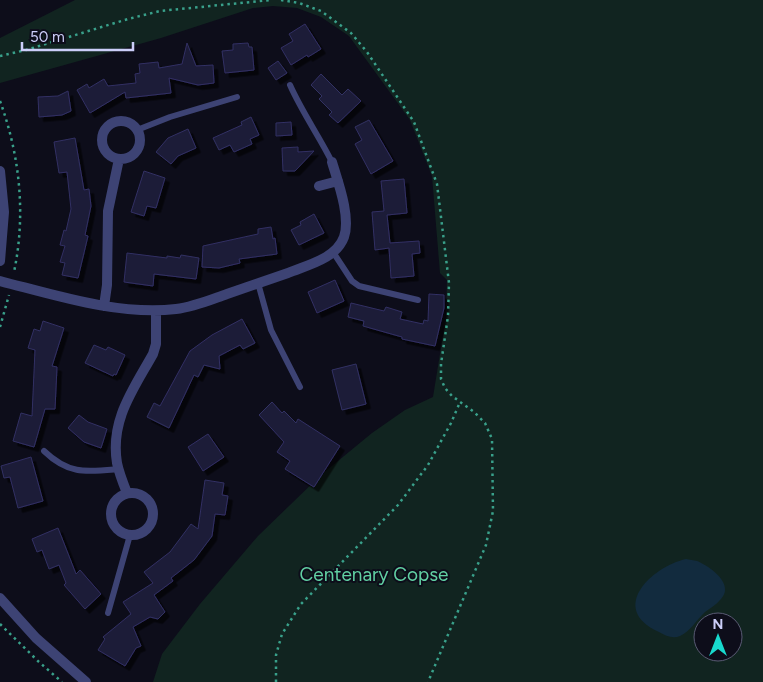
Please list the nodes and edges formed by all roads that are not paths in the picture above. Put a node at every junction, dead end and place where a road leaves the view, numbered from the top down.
1 (290, 85) dead end
2 (237, 97) dead end
3 (137, 130) junction
4 (119, 159) junction
5 (332, 162) joint
6 (0, 171) edge
7 (338, 181) junction
8 (319, 186) dead end
9 (333, 252) junction
10 (0, 261) edge
11 (0, 281) edge
12 (258, 283) junction
13 (418, 300) dead end
14 (104, 306) junction
15 (156, 311) junction
16 (300, 387) dead end
17 (44, 451) dead end
18 (119, 470) junction
19 (127, 493) junction
20 (130, 535) junction
21 (0, 598) edge
22 (108, 613) dead end
23 (86, 682) edge

1 - 5 lane
2 - 3 lane
3 - 4 street
3 - 4 street
4 - 14 street
5 - 7 street
6 - 10 street
7 - 8 street
7 - 9 street
9 - 12 street
9 - 13 lane
11 - 14 street
12 - 15 street
12 - 16 lane
14 - 15 street
15 - 18 street
17 - 18 lane
18 - 19 street
19 - 20 street
19 - 20 street
20 - 22 lane
21 - 23 street

